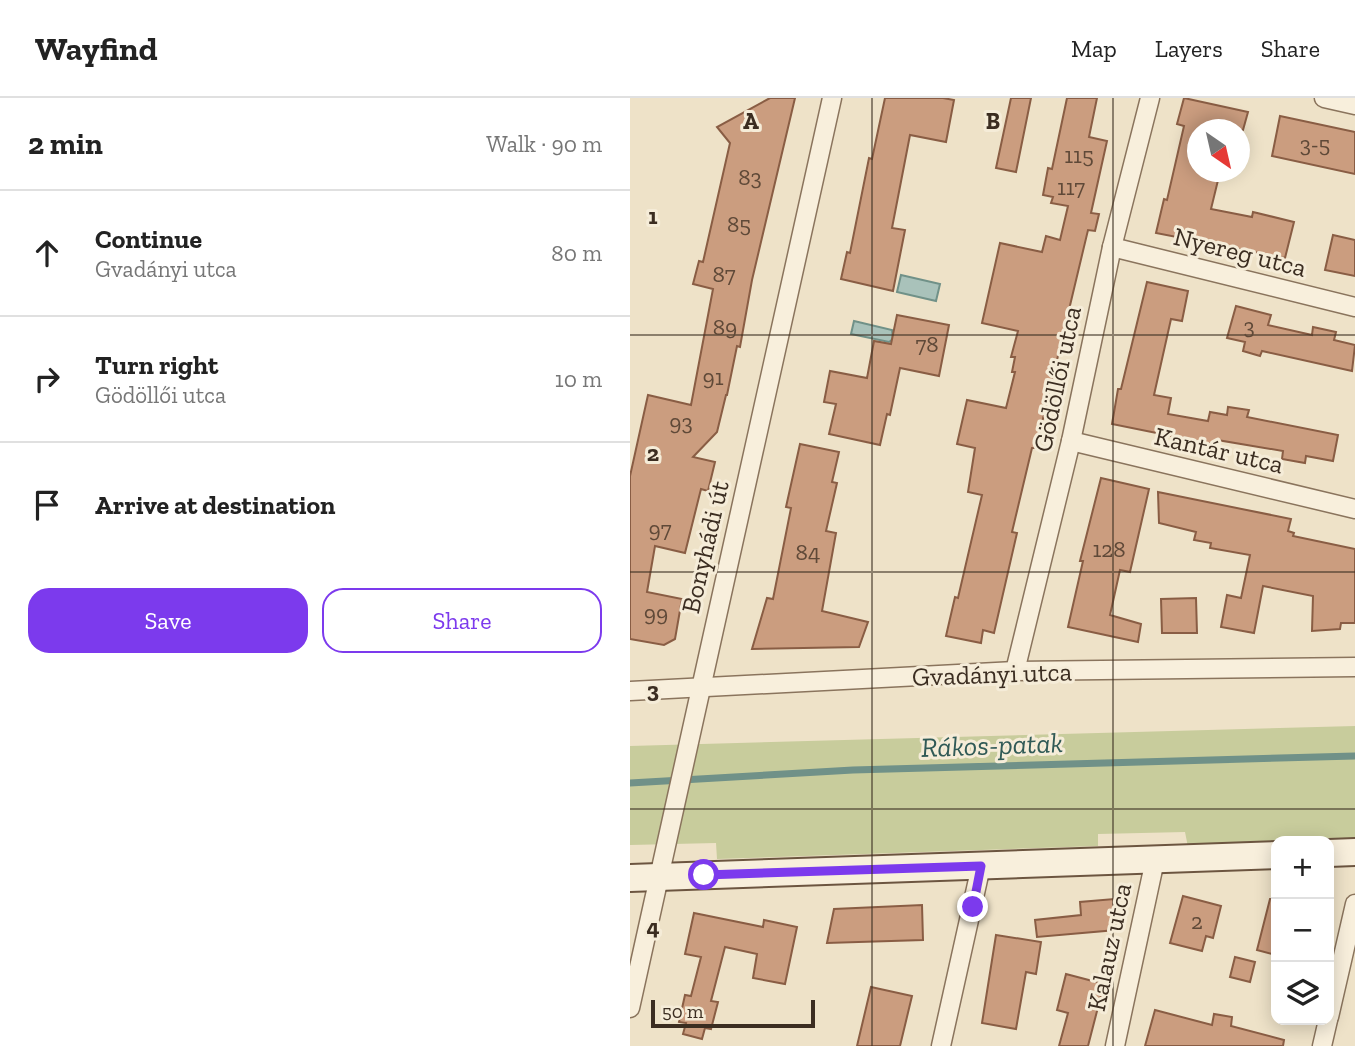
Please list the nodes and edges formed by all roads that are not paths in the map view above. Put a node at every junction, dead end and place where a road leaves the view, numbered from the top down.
1 (832, 98) edge
2 (1150, 98) edge
3 (1324, 98) edge
4 (1355, 105) edge
5 (1112, 247) junction
6 (1355, 307) edge
7 (1071, 441) junction
8 (1355, 509) edge
9 (1355, 667) edge
10 (1015, 671) junction
11 (701, 688) junction
12 (630, 691) edge
13 (1355, 852) edge
14 (1334, 853) edge
15 (1271, 855) edge
16 (1155, 860) junction
17 (981, 866) junction
18 (659, 877) junction
19 (630, 878) edge
20 (1355, 904) edge
21 (1334, 996) edge
22 (630, 1008) edge
23 (1327, 1025) edge
24 (941, 1046) edge
25 (1115, 1046) edge
26 (1322, 1046) edge

1 - 11 street, Bonyhádi út
2 - 5 street, Gödöllői utca
3 - 4 street
5 - 6 street, Nyereg utca
5 - 7 street, Gödöllői utca
7 - 8 street, Kantár utca
7 - 10 street, Gödöllői utca
9 - 10 street, Gvadányi utca
10 - 11 street, Gvadányi utca
11 - 12 street, Gvadányi utca
11 - 18 street, Bonyhádi út
13 - 14 street
15 - 16 street
16 - 17 street
16 - 25 street, Kalauz utca
17 - 18 street
17 - 24 street
18 - 19 street
18 - 22 street, Bonyhádi út
20 - 21 street
23 - 26 street

